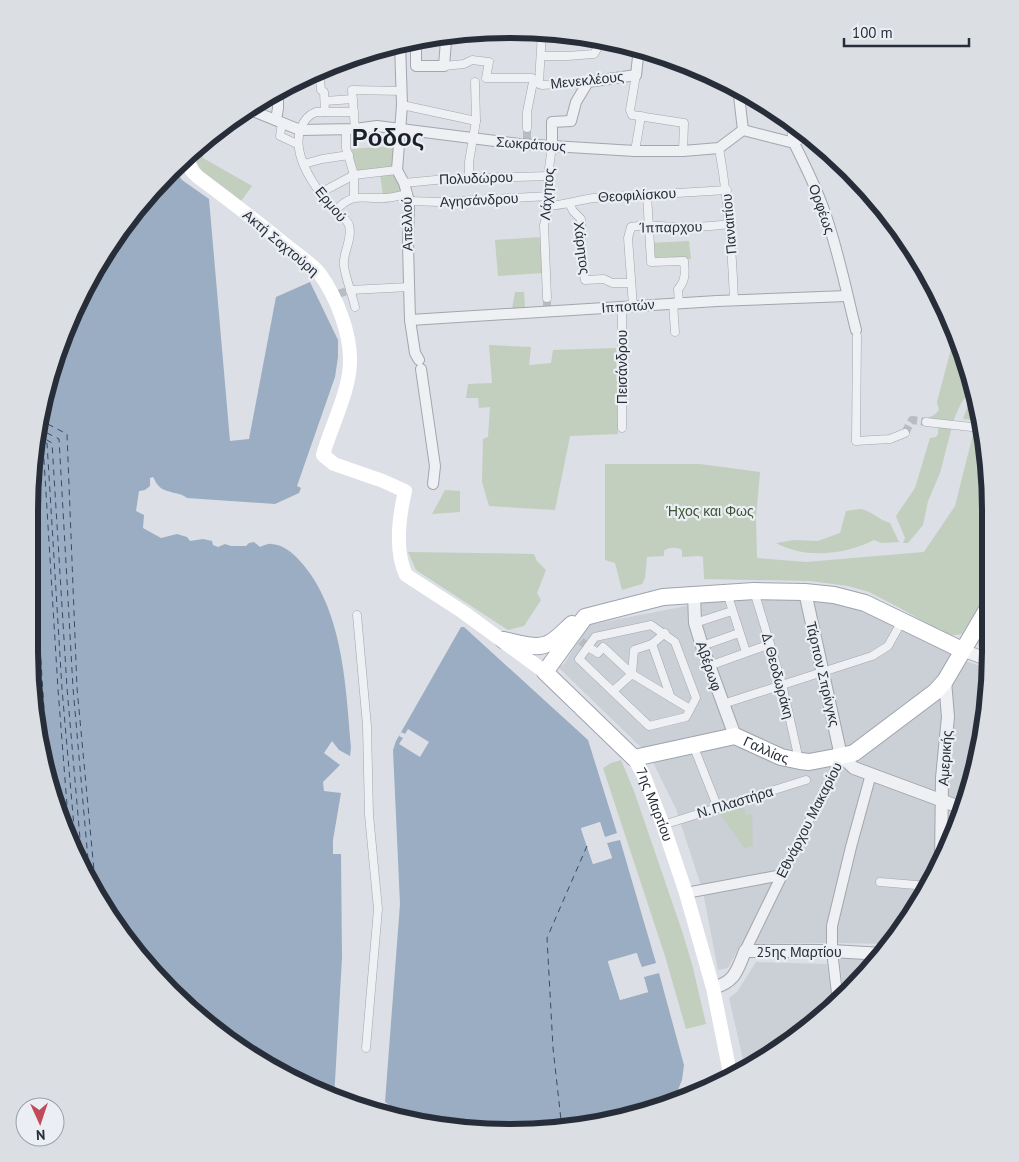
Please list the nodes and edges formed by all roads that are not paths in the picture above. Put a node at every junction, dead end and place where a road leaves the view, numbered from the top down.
1 (542, 39) edge
2 (446, 42) edge
3 (598, 46) edge
4 (416, 47) edge
5 (400, 51) edge
6 (541, 56) junction
7 (638, 56) edge
8 (444, 66) junction
9 (636, 75) junction
10 (320, 77) edge
11 (475, 82) dead end
12 (536, 82) junction
13 (588, 82) junction
14 (402, 91) junction
15 (739, 97) edge
16 (278, 99) edge
17 (353, 99) junction
18 (325, 101) junction
19 (402, 105) junction
20 (255, 112) edge
21 (325, 112) junction
22 (354, 112) junction
23 (641, 116) junction
24 (476, 121) junction
25 (279, 122) junction
26 (527, 128) tunnel mouth
27 (350, 129) junction
28 (300, 130) junction
29 (399, 130) junction
30 (743, 130) junction
31 (792, 131) edge
32 (472, 139) junction
33 (802, 139) edge
34 (794, 143) junction
35 (298, 146) junction
36 (552, 146) junction
37 (719, 148) junction
38 (635, 152) junction
39 (682, 152) junction
40 (349, 155) junction
41 (189, 164) edge
42 (304, 164) junction
43 (397, 170) junction
44 (354, 175) junction
45 (548, 176) junction
46 (806, 177) dead end
47 (469, 178) junction
48 (404, 183) junction
49 (815, 186) junction
50 (726, 190) junction
51 (320, 193) junction
52 (647, 195) junction
53 (549, 196) junction
54 (354, 197) junction
55 (408, 197) junction
56 (569, 203) junction
57 (549, 206) junction
58 (335, 211) junction
59 (649, 224) junction
60 (730, 224) junction
61 (631, 282) junction
62 (409, 287) junction
63 (350, 290) junction
64 (847, 296) junction
65 (547, 298) tunnel mouth
66 (734, 300) junction
67 (676, 303) junction
68 (628, 306) junction
69 (355, 307) dead end
70 (410, 320) junction
71 (675, 332) dead end
72 (856, 333) joint
73 (926, 422) tunnel mouth
74 (622, 428) dead end
75 (974, 428) edge
76 (905, 433) tunnel mouth
77 (328, 461) joint
78 (433, 484) dead end
79 (754, 591) junction
80 (805, 592) junction
81 (727, 593) junction
82 (694, 594) junction
83 (732, 611) junction
84 (357, 615) dead end
85 (585, 617) junction
86 (982, 617) edge
87 (902, 621) junction
88 (695, 624) junction
89 (739, 633) junction
90 (664, 634) junction
91 (940, 639) junction
92 (503, 640) junction
93 (652, 644) junction
94 (770, 644) junction
95 (702, 646) junction
96 (589, 648) junction
97 (962, 650) junction
98 (746, 652) junction
99 (982, 657) edge
100 (709, 666) junction
101 (823, 671) junction
102 (545, 672) junction
103 (632, 674) junction
104 (947, 678) junction
105 (782, 684) junction
106 (614, 690) junction
107 (671, 698) junction
108 (723, 704) junction
109 (689, 708) junction
110 (735, 736) junction
111 (692, 745) junction
112 (841, 756) junction
113 (634, 758) junction
114 (800, 761) junction
115 (871, 774) junction
116 (806, 780) dead end
117 (941, 800) junction
118 (955, 806) edge
119 (718, 808) junction
120 (664, 825) junction
121 (941, 844) edge
122 (782, 875) junction
123 (880, 882) dead end
124 (920, 885) edge
125 (686, 893) junction
126 (745, 951) junction
127 (832, 951) junction
128 (873, 953) edge
129 (713, 988) junction
130 (837, 992) edge
131 (366, 1048) dead end
132 (729, 1070) edge

1 - 6 street
2 - 8 street
3 - 6 street
4 - 8 street
5 - 14 street
6 - 12 street
7 - 9 street
8 - 12 street, Μενεκλέους
9 - 13 street, Μενεκλέους
9 - 23 street
10 - 18 street
11 - 24 street
12 - 13 street, Μενεκλέους
12 - 26 street
13 - 36 street, Λάχητος
14 - 17 street
14 - 19 street
15 - 30 street
16 - 25 street
17 - 18 street
17 - 22 street
18 - 21 street
19 - 24 street
19 - 29 street
20 - 25 street
21 - 22 street
21 - 28 street
22 - 27 street
23 - 38 street
23 - 39 street
24 - 32 street
25 - 28 street
25 - 35 street
27 - 28 street, Σωκράτους
27 - 29 street, Σωκράτους
27 - 40 street
28 - 35 street
29 - 32 street, Σωκράτους
29 - 43 street
30 - 34 street
30 - 37 street
31 - 34 street
32 - 36 street, Σωκράτους
32 - 47 street
33 - 34 street
34 - 49 street, Ορφέως
35 - 42 street, Ερμού
36 - 38 street, Σωκράτους
36 - 45 street, Λάχητος
37 - 39 street, Σωκράτους
37 - 50 street, Παναιτίου
38 - 39 street, Σωκράτους
40 - 42 street
40 - 44 street
41 - 77 main road, Ακτή Σαχτούρη
42 - 51 street, Ερμού
43 - 44 street
43 - 48 street, Απελλού
44 - 51 street
44 - 54 street
45 - 47 street, Πολυδώρου
45 - 53 street, Λάχητος
46 - 49 street
47 - 48 street, Πολυδώρου
48 - 55 street, Απελλού
49 - 64 street, Ορφέως
50 - 52 street, Θεοφιλίσκου
50 - 60 street, Παναιτίου
51 - 58 street, Ερμού
52 - 56 street, Θεοφιλίσκου
52 - 59 street
53 - 55 street, Αγησάνδρου
53 - 57 street, Λάχητος
54 - 55 street, Αγησάνδρου
54 - 58 street
55 - 62 street, Απελλού
56 - 57 street, Θεοφιλίσκου
56 - 61 street, Χάρητος
57 - 65 street, Λάχητος
58 - 63 street, Ερμού
59 - 60 street, Ίππαρχου
59 - 61 street, Ίππαρχου
59 - 67 street
60 - 66 street, Παναιτίου
61 - 68 street, Ίππαρχου
62 - 63 street
62 - 70 street, Απελλού
63 - 69 street
64 - 66 street, Ιπποτών
64 - 72 street, Ορφέως
66 - 67 street, Ιπποτών
67 - 68 street, Ιπποτών
67 - 71 street
68 - 70 street, Ιπποτών
68 - 74 street, Πεισάνδρου
70 - 78 street, Απελλού
72 - 76 street
73 - 75 street
77 - 92 main road, 7ης Μαρτίου
79 - 80 main road
79 - 81 main road
79 - 94 street, Δ. Θεοδωράκη
80 - 87 main road
80 - 101 street, Τάρπον Σπρίνγκς
81 - 82 main road
81 - 83 street
82 - 85 main road
82 - 88 street, Αβέρωφ
83 - 88 street
83 - 89 street
84 - 131 street
85 - 92 main road
85 - 102 main road
86 - 97 main road, Εθνάρχου Μακαρίου
87 - 91 main road
87 - 101 street
88 - 95 street, Αβέρωφ
89 - 95 street
89 - 98 street
90 - 93 street
90 - 96 street
90 - 109 street
91 - 97 main road
91 - 104 main road
92 - 102 main road, 7ης Μαρτίου
93 - 103 street
93 - 107 street
94 - 98 street
94 - 105 street, Δ. Θεοδωράκη
95 - 100 street, Αβέρωφ
96 - 103 street
96 - 106 street
97 - 99 street
97 - 104 main road, Εθνάρχου Μακαρίου
98 - 100 street
100 - 108 street, Αβέρωφ
101 - 105 street
101 - 112 street, Τάρπον Σπρίνγκς
102 - 113 main road, 7ης Μαρτίου
103 - 106 street
103 - 107 street
104 - 112 main road, Εθνάρχου Μακαρίου
104 - 117 street, Αμερικής
105 - 108 street
105 - 114 street, Δ. Θεοδωράκη
106 - 109 street
107 - 109 street
108 - 110 street, Αβέρωφ
110 - 111 main road, Γαλλίας
110 - 114 main road, Γαλλίας
111 - 113 main road, Γαλλίας
111 - 119 street
112 - 114 main road, Γαλλίας
112 - 115 street
112 - 122 street, Εθνάρχου Μακαρίου
113 - 120 main road, 7ης Μαρτίου
115 - 117 street
115 - 127 street
116 - 119 street, Ν. Πλαστήρα
117 - 118 street
117 - 121 street, Αμερικής
119 - 120 street, Ν. Πλαστήρα
120 - 125 main road, 7ης Μαρτίου
122 - 125 street
122 - 126 street, Εθνάρχου Μακαρίου
123 - 124 street
125 - 129 main road, 7ης Μαρτίου
126 - 127 street, 25ης Μαρτίου
126 - 129 street, Εθνάρχου Μακαρίου
127 - 128 street, 25ης Μαρτίου
127 - 130 street
129 - 132 main road, 7ης Μαρτίου

